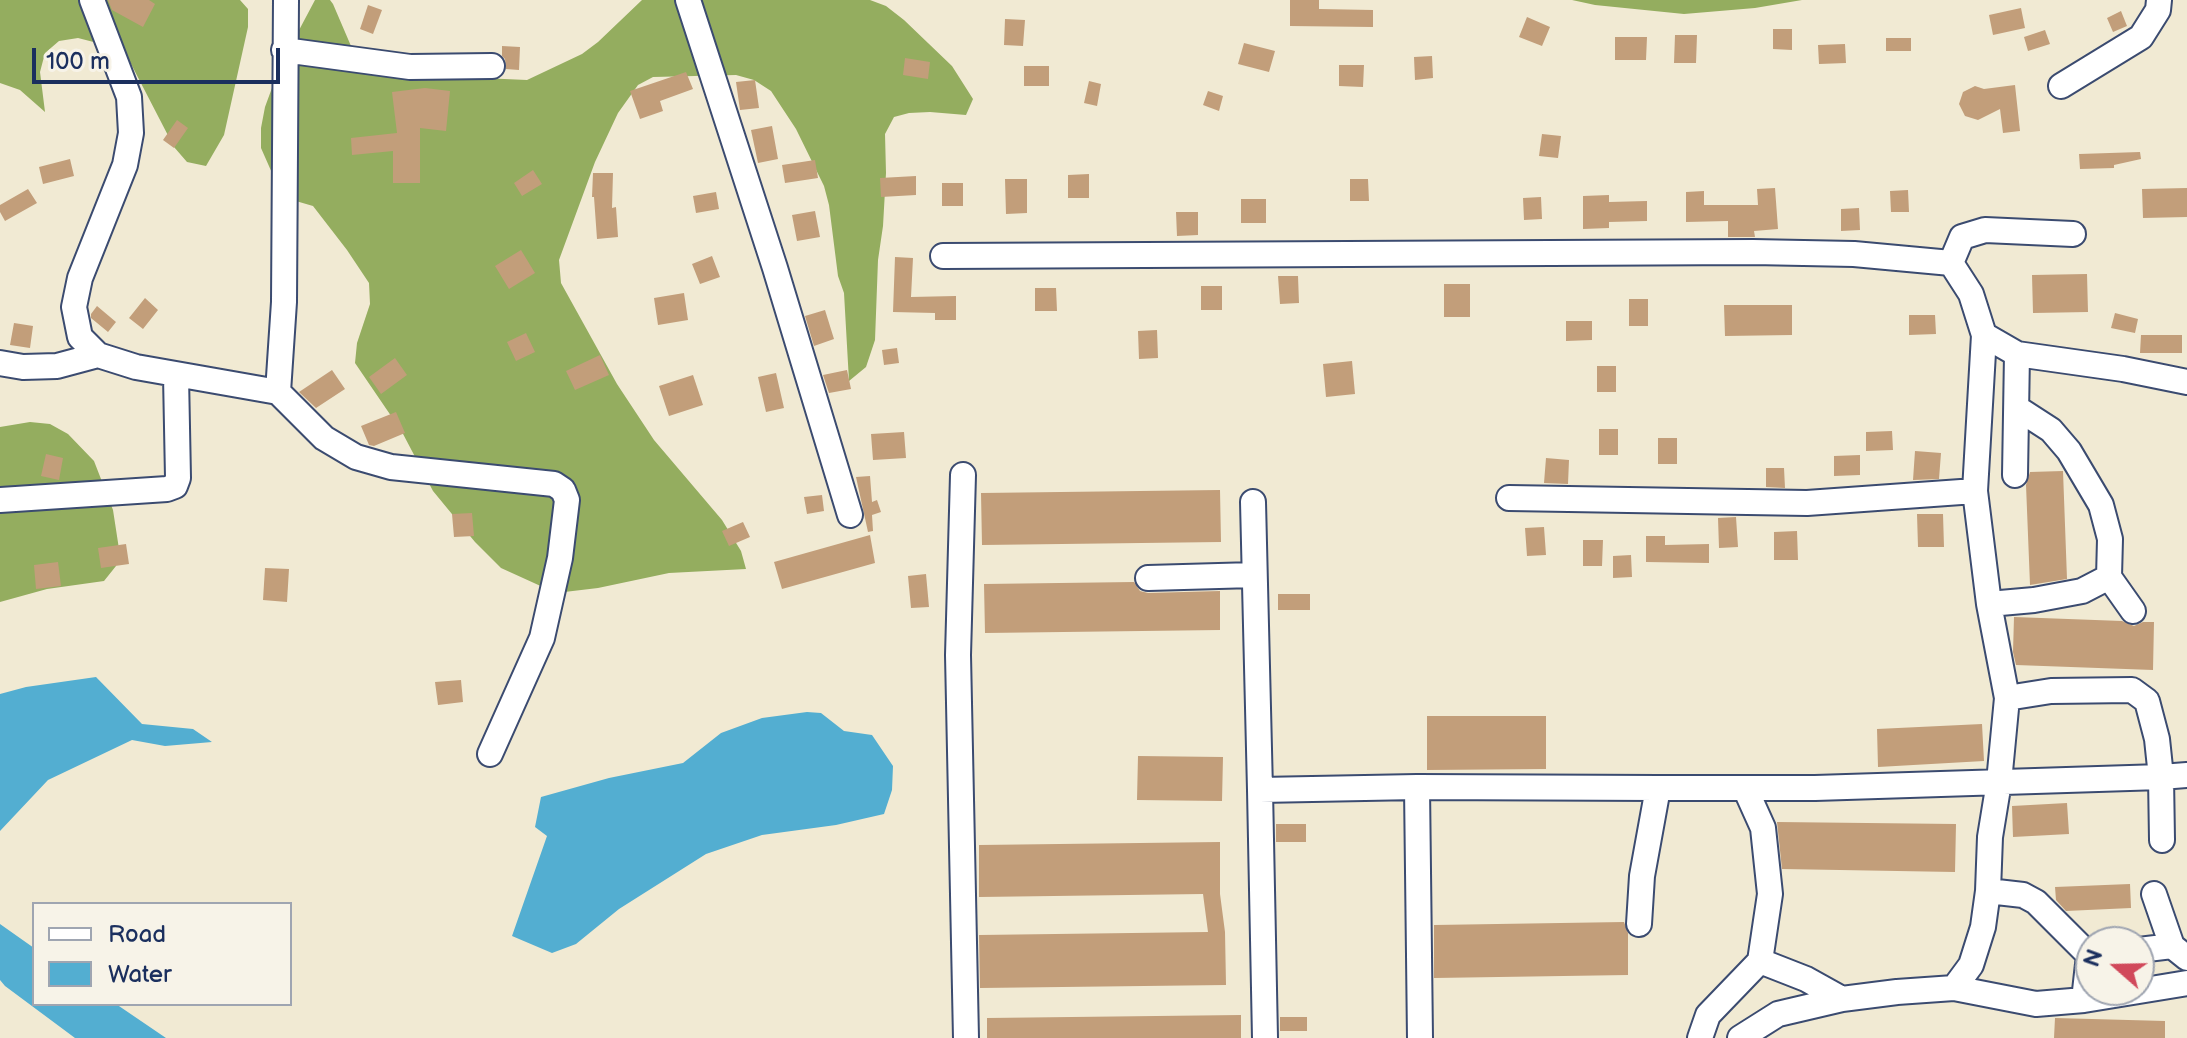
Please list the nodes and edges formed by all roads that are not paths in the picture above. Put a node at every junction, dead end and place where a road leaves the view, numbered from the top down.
1 (92, 0) edge
2 (286, 0) edge
3 (688, 0) edge
4 (2159, 0) edge
5 (284, 50) junction
6 (492, 66) dead end
7 (2061, 86) dead end
8 (2073, 234) dead end
9 (943, 256) dead end
10 (1951, 263) junction
11 (1984, 335) junction
12 (2017, 354) junction
13 (98, 355) junction
14 (0, 363) edge
15 (176, 376) junction
16 (2187, 382) edge
17 (278, 392) junction
18 (2017, 408) junction
19 (963, 475) dead end
20 (2015, 475) dead end
21 (1975, 491) junction
22 (1509, 498) dead end
23 (0, 500) edge
24 (1253, 502) dead end
25 (850, 515) dead end
26 (1254, 575) junction
27 (2109, 577) junction
28 (1148, 578) dead end
29 (1989, 604) junction
30 (2133, 611) dead end
31 (2007, 698) junction
32 (490, 754) dead end
33 (2187, 775) edge
34 (2161, 777) junction
35 (1999, 782) junction
36 (1417, 787) junction
37 (1658, 788) junction
38 (1745, 788) junction
39 (1260, 790) junction
40 (2162, 840) dead end
41 (1988, 891) junction
42 (2154, 894) dead end
43 (1639, 924) dead end
44 (2075, 940) edge
45 (2155, 951) edge
46 (2180, 952) edge
47 (1760, 961) junction
48 (2187, 983) edge
49 (1954, 988) junction
50 (2155, 988) edge
51 (1842, 999) junction
52 (2075, 1001) edge
53 (966, 1038) edge
54 (1265, 1038) edge
55 (1420, 1038) edge
56 (1700, 1038) edge
57 (1740, 1038) edge

1 - 13 street
2 - 5 street
3 - 25 street
4 - 7 street
5 - 6 street
5 - 17 street
8 - 10 street
9 - 10 street
10 - 11 street
11 - 12 street
11 - 21 street
12 - 16 street
12 - 18 street
13 - 14 street
13 - 15 street
15 - 17 street
15 - 23 street
17 - 32 street
18 - 20 street
18 - 27 street
19 - 53 street
21 - 22 street
21 - 29 street
24 - 26 street
26 - 28 street
26 - 39 street
27 - 29 street
27 - 30 street
29 - 31 street
31 - 34 street
31 - 35 street
33 - 34 street
34 - 35 street
34 - 40 street
35 - 38 street
35 - 41 street
36 - 37 street
36 - 39 street
36 - 55 street
37 - 38 street
37 - 43 street
38 - 47 street
39 - 54 street
41 - 44 street
41 - 49 street
42 - 46 street
45 - 46 street
47 - 51 street
47 - 56 street
48 - 50 street
49 - 51 street
49 - 52 street
51 - 57 street

